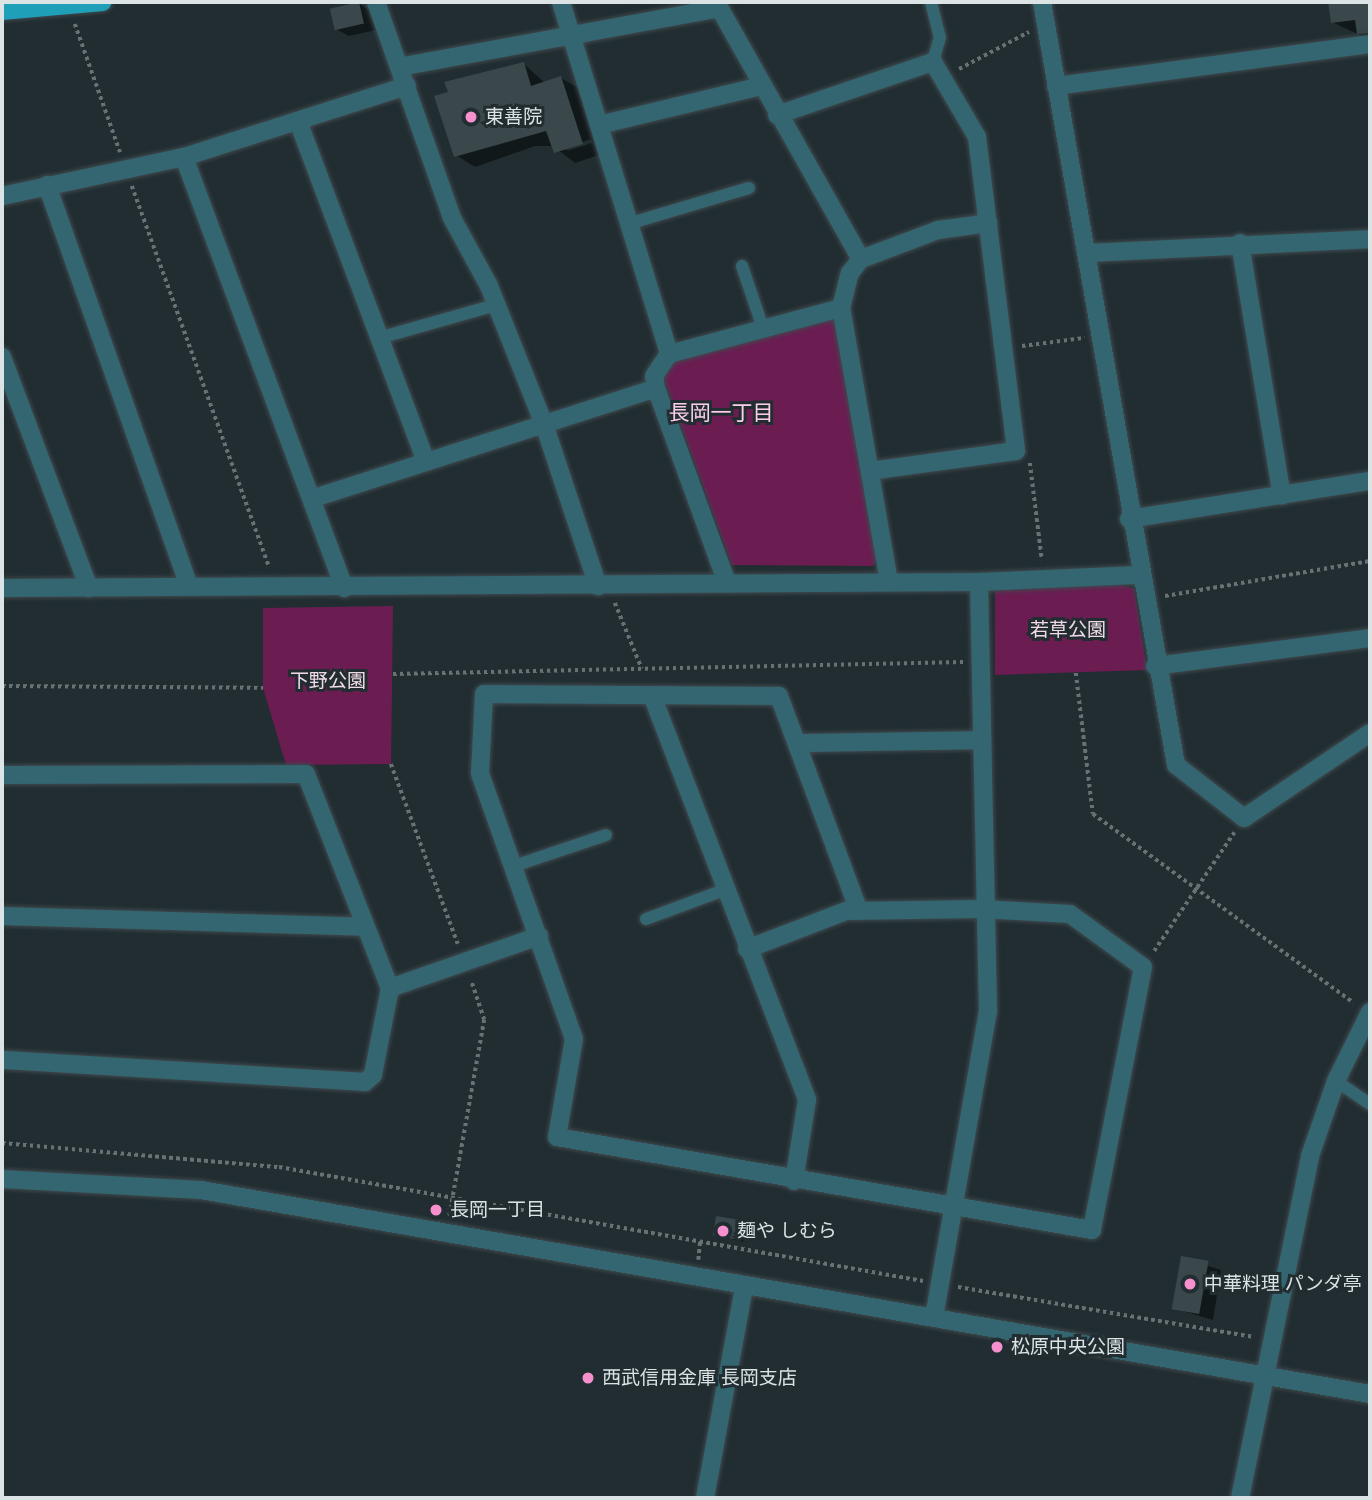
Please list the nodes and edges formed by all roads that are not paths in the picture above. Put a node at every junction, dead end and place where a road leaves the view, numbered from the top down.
1 (103, 2) edge
2 (376, 2) edge
3 (561, 2) edge
4 (931, 2) edge
5 (1042, 2) edge
6 (717, 5) edge
7 (2, 10) edge
8 (570, 30) junction
9 (1370, 44) edge
10 (933, 62) junction
11 (399, 66) junction
12 (407, 86) junction
13 (761, 86) junction
14 (1056, 86) junction
15 (777, 115) junction
16 (298, 121) junction
17 (599, 125) junction
18 (184, 157) junction
19 (47, 185) junction
20 (749, 188) dead end
21 (2, 196) edge
22 (631, 223) junction
23 (989, 223) junction
24 (1370, 239) edge
25 (1240, 243) junction
26 (1087, 253) junction
27 (861, 259) junction
28 (742, 266) dead end
29 (496, 305) junction
30 (841, 308) junction
31 (763, 328) junction
32 (379, 338) junction
33 (669, 354) junction
34 (2, 357) edge
35 (656, 388) junction
36 (544, 424) junction
37 (426, 462) junction
38 (870, 471) junction
39 (1370, 481) edge
40 (1283, 496) junction
41 (314, 498) junction
42 (1129, 519) junction
43 (1138, 575) junction
44 (889, 582) junction
45 (979, 582) junction
46 (727, 583) junction
47 (189, 585) junction
48 (603, 586) junction
49 (2, 588) edge
50 (89, 588) junction
51 (344, 588) junction
52 (1370, 638) edge
53 (1155, 666) junction
54 (653, 698) junction
55 (1370, 733) edge
56 (981, 740) junction
57 (798, 743) junction
58 (2, 775) edge
59 (606, 835) dead end
60 (513, 866) junction
61 (724, 890) junction
62 (982, 909) junction
63 (859, 911) junction
64 (2, 916) edge
65 (646, 919) dead end
66 (365, 927) junction
67 (539, 936) junction
68 (747, 949) junction
69 (390, 988) junction
70 (1370, 1013) edge
71 (2, 1060) edge
72 (1336, 1081) junction
73 (1370, 1104) edge
74 (2, 1179) edge
75 (794, 1181) junction
76 (949, 1208) junction
77 (744, 1287) junction
78 (934, 1317) junction
79 (1264, 1375) junction
80 (1370, 1394) edge
81 (705, 1498) edge
82 (1240, 1498) edge

1 - 7 main road
2 - 11 street
3 - 8 street
4 - 10 lane
5 - 14 street
6 - 8 street
6 - 13 street
8 - 11 street
8 - 17 street
9 - 14 street
10 - 15 street
10 - 23 street
11 - 12 street
12 - 16 street
12 - 29 street
13 - 15 street
13 - 17 street
14 - 26 street
15 - 27 street
16 - 18 street
16 - 32 street
17 - 22 street
18 - 19 street
18 - 41 street
19 - 21 street
19 - 47 street
20 - 22 lane
22 - 33 street
23 - 27 street
23 - 38 street
24 - 25 street
25 - 26 street
25 - 40 street
26 - 42 street
27 - 30 street
28 - 31 lane
29 - 32 lane
29 - 36 street
30 - 31 street
30 - 38 street
31 - 33 street
32 - 37 street
33 - 35 street
34 - 50 street
35 - 36 street
35 - 46 street
36 - 37 street
36 - 48 street
37 - 41 street
38 - 44 street
39 - 40 street
40 - 42 street
41 - 51 street
42 - 43 street
43 - 45 street
43 - 53 street
44 - 45 street
44 - 46 street
45 - 56 street
46 - 48 street
47 - 50 street
47 - 51 street
48 - 51 street
49 - 50 street
52 - 53 street
53 - 55 street
54 - 57 street
54 - 60 street
54 - 61 street
56 - 57 street
56 - 62 street
57 - 63 street
58 - 66 street
59 - 60 lane
60 - 67 street
61 - 65 lane
61 - 68 street
62 - 63 street
62 - 76 street
62 - 76 street
63 - 68 street
64 - 66 street
66 - 69 street
67 - 69 street
67 - 75 street
68 - 75 street
69 - 71 street
70 - 72 street
72 - 73 lane
72 - 79 street
74 - 77 street
75 - 76 street
76 - 78 street
77 - 78 street
77 - 81 street
78 - 79 street
79 - 80 street
79 - 82 street

